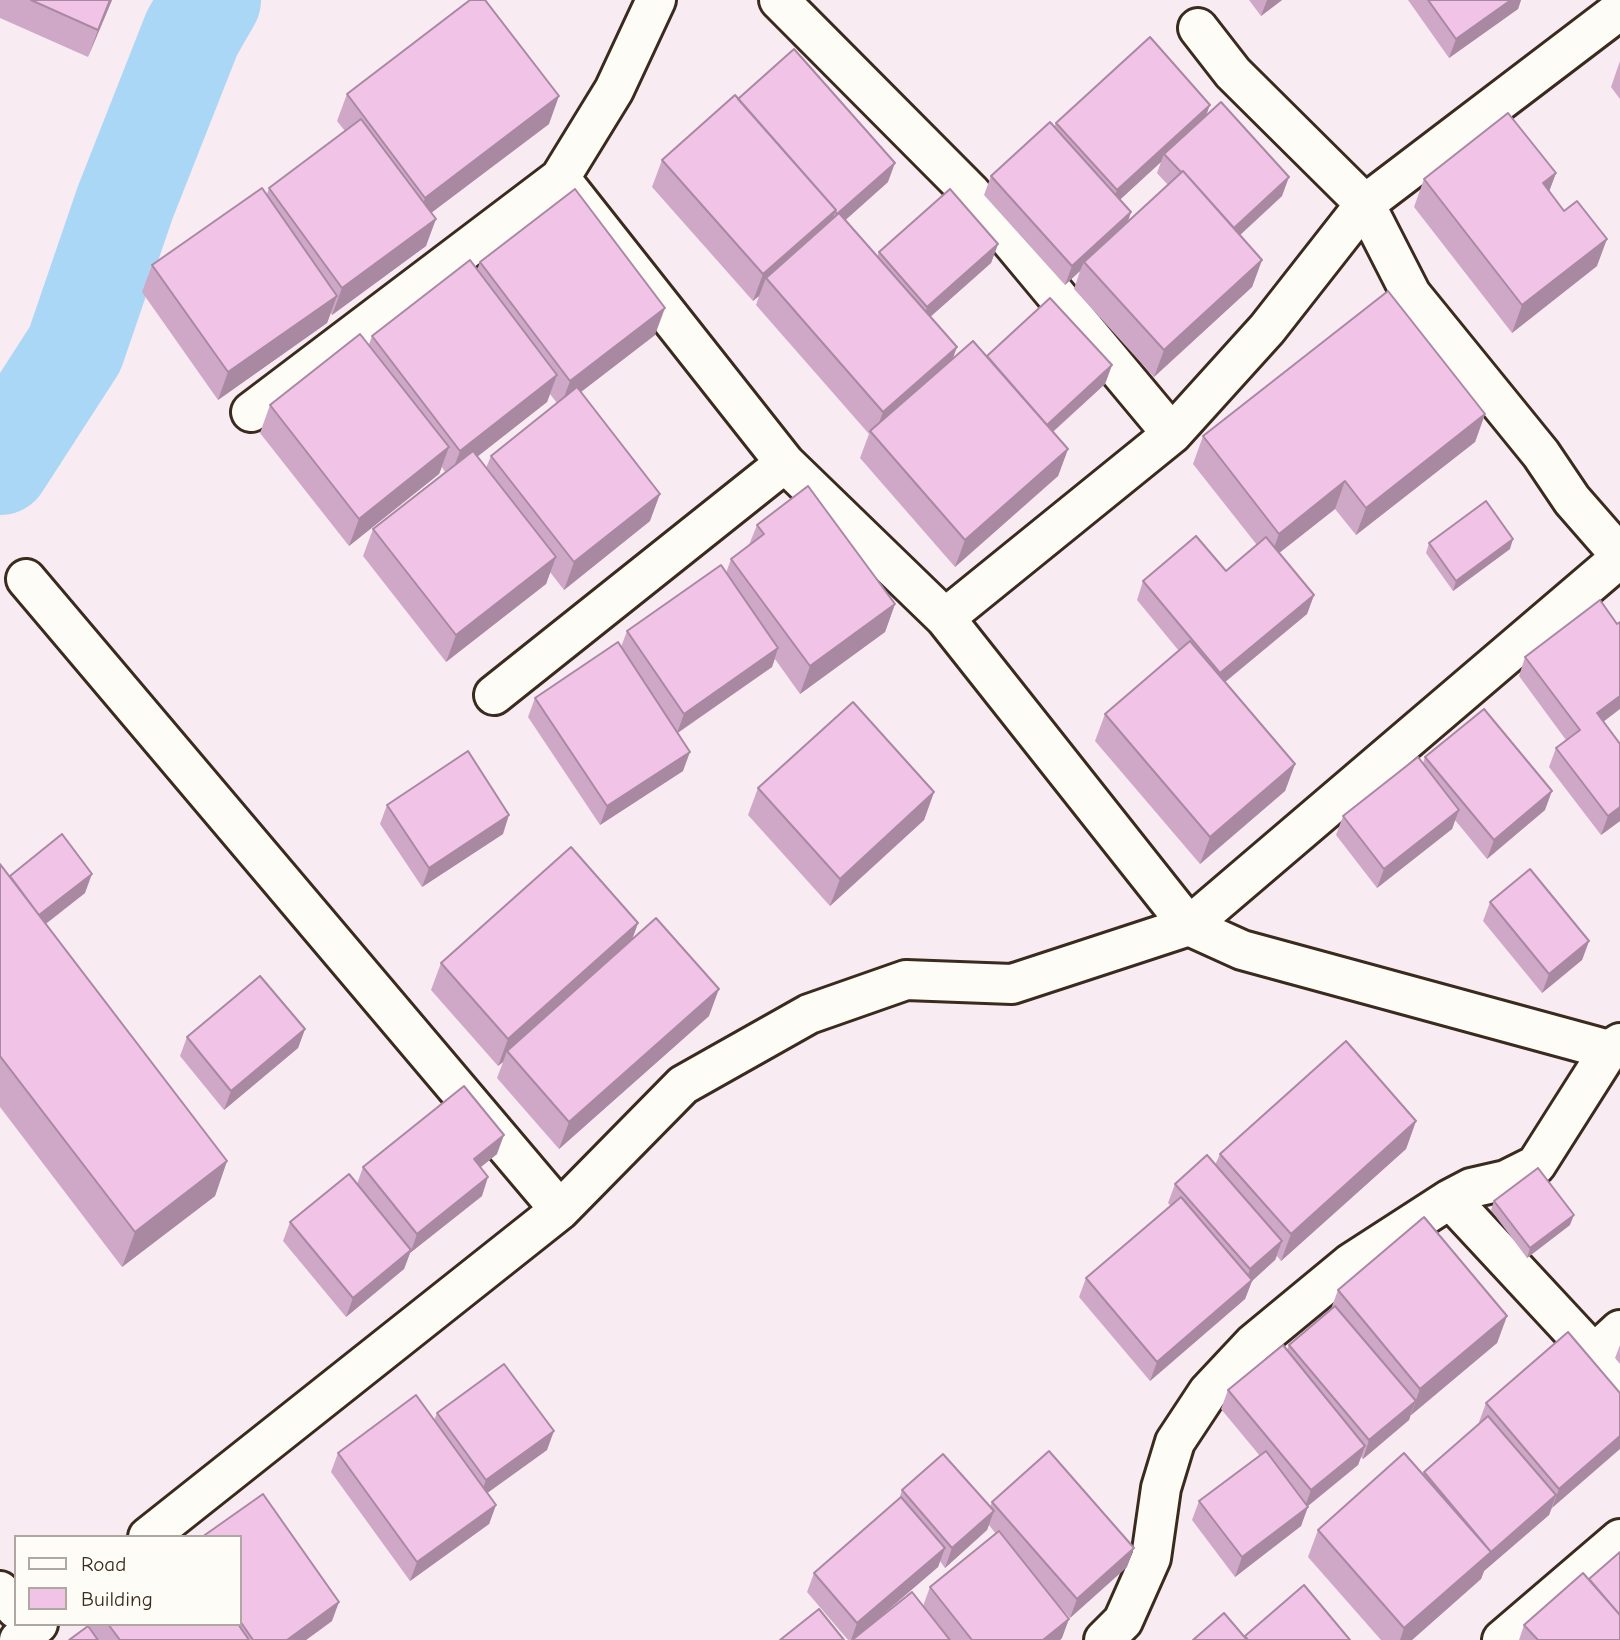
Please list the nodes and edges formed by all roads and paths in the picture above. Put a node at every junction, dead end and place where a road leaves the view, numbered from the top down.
1 (656, 0) edge
2 (779, 0) edge
3 (1620, 10) edge
4 (1198, 28) dead end
5 (560, 178) junction
6 (1364, 204) junction
7 (251, 412) dead end
8 (1172, 434) junction
9 (785, 463) junction
10 (1620, 556) edge
11 (26, 579) dead end
12 (946, 618) junction
13 (494, 695) dead end
14 (1189, 926) junction
15 (1614, 1047) edge
16 (1450, 1199) junction
17 (559, 1210) junction
18 (1607, 1342) edge
19 (1620, 1387) edge
20 (152, 1535) edge
21 (1620, 1539) edge
22 (0, 1591) edge
23 (14, 1609) edge
24 (1104, 1640) edge
25 (1502, 1640) edge

1 - 5 street
2 - 8 street
3 - 6 street
4 - 6 street
5 - 7 street
5 - 9 street
6 - 8 street
6 - 10 street
8 - 12 street
9 - 12 street
9 - 13 street
10 - 14 street
11 - 17 street
12 - 14 street
14 - 15 street
14 - 17 street
15 - 16 street
16 - 18 street
16 - 24 street
17 - 20 street
18 - 19 street
21 - 25 street
22 - 23 street

